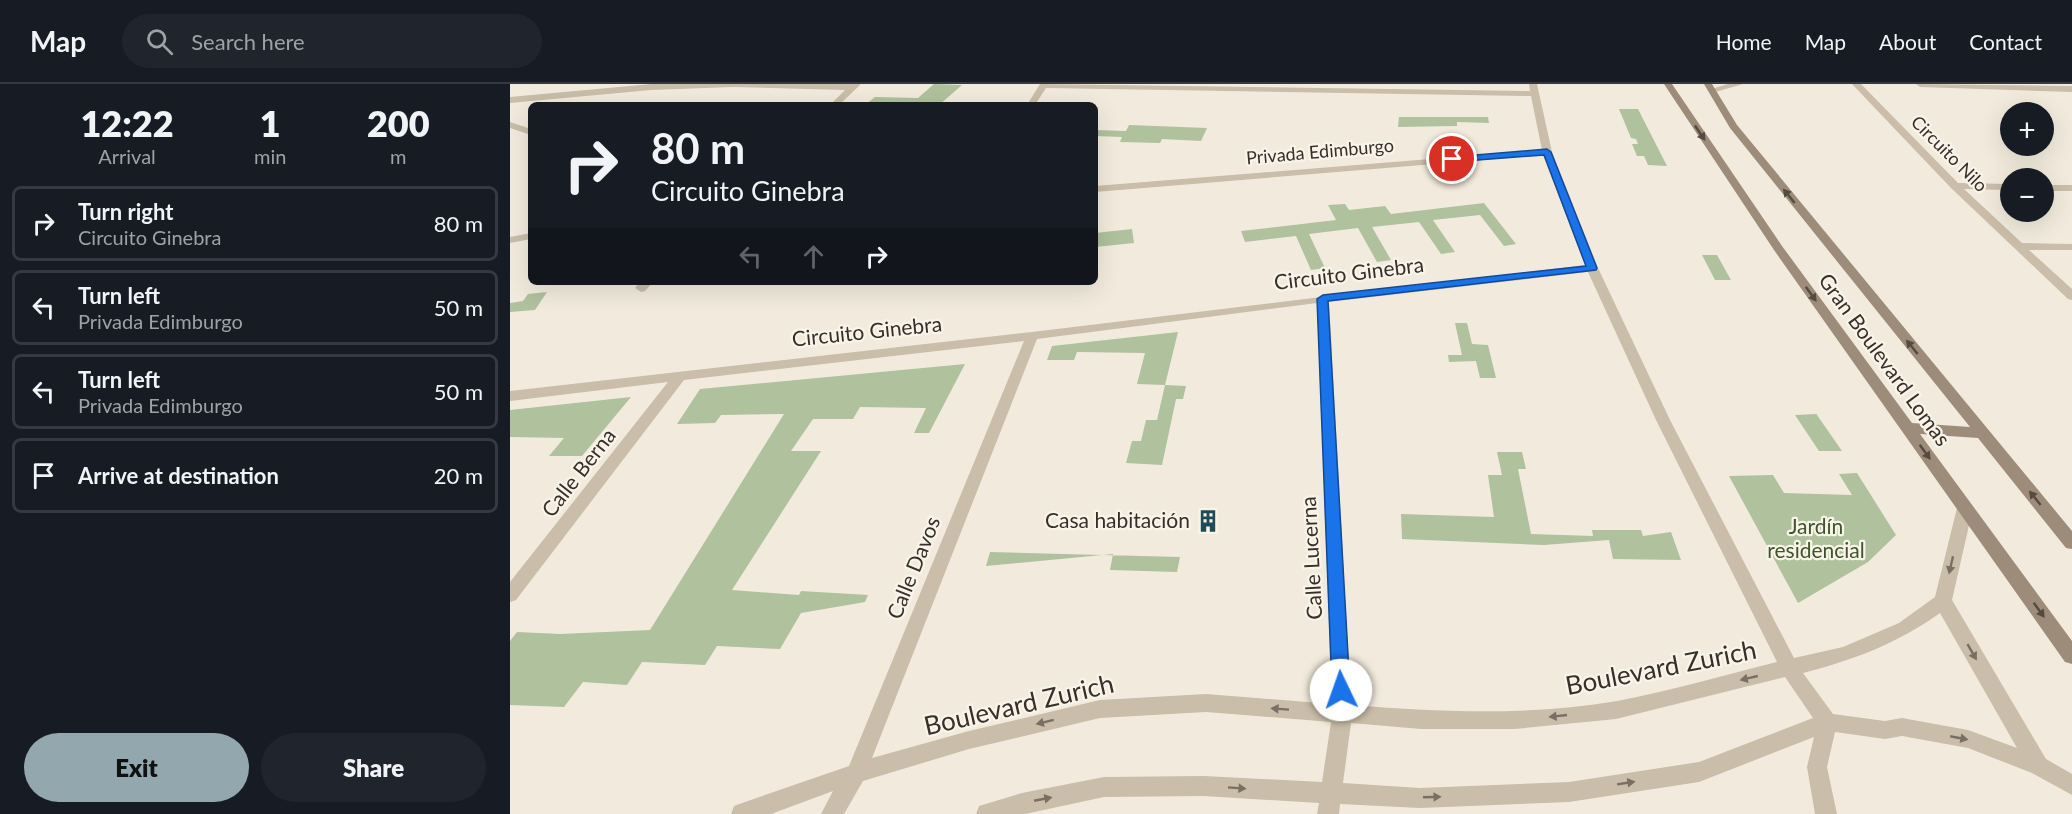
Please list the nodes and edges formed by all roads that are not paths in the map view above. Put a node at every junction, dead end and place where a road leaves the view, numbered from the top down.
1 (1044, 84) edge
2 (1668, 84) edge
3 (1739, 84) edge
4 (1856, 84) edge
5 (1920, 84) edge
6 (855, 86) edge
7 (1710, 87) edge
8 (1534, 89) edge
9 (2072, 89) edge
10 (510, 100) edge
11 (837, 102) edge
12 (1033, 102) edge
13 (510, 125) edge
14 (528, 131) edge
15 (1547, 152) junction
16 (1955, 186) junction
17 (2000, 187) edge
18 (2054, 188) edge
19 (2072, 188) edge
20 (1098, 189) edge
21 (528, 237) edge
22 (510, 240) edge
23 (2019, 246) junction
24 (2072, 247) edge
25 (1592, 268) junction
26 (2072, 296) edge
27 (1323, 299) junction
28 (1032, 336) junction
29 (681, 375) junction
30 (510, 396) edge
31 (1908, 428) junction
32 (1981, 433) junction
33 (1965, 508) junction
34 (2072, 543) edge
35 (510, 595) edge
36 (1943, 601) junction
37 (2072, 656) edge
38 (1790, 669) junction
39 (1342, 713) junction
40 (1827, 722) junction
41 (2038, 766) junction
42 (856, 773) junction
43 (2072, 784) edge
44 (1329, 804) edge
45 (742, 814) edge
46 (832, 814) edge
47 (987, 814) edge
48 (1826, 814) edge

1 - 8 street
1 - 12 street
2 -> 31 main road, Gran Boulevard Lomas
3 - 7 street
4 - 16 street, Circuito Nilo
5 - 9 street
6 - 10 street
6 - 11 street
32 -> 7 main road, Gran Boulevard Lomas
8 - 15 street
13 - 14 street
15 - 20 street, Privada Edimburgo
15 - 25 street
16 - 17 street
16 - 23 street, Circuito Nilo
18 - 19 street
21 - 22 street
23 - 24 street
23 - 26 street, Circuito Nilo
25 - 27 street, Circuito Ginebra
25 - 38 street
27 - 28 street, Circuito Ginebra
27 - 39 street, Calle Lucerna
28 - 29 street, Circuito Ginebra
28 - 42 street, Calle Davos
29 - 30 street, Circuito Ginebra
29 - 35 street, Calle Berna
31 - 32 main road
31 -> 33 main road, Gran Boulevard Lomas
34 -> 32 main road, Gran Boulevard Lomas
33 -> 36 street
33 -> 37 main road, Gran Boulevard Lomas
36 - 38 street, Boulevard Zurich
36 -> 41 street
38 -> 39 street, Boulevard Zurich
38 - 40 street
39 -> 42 street, Boulevard Zurich
39 - 44 street, Calle Lucerna
40 -> 41 street
44 -> 40 street
40 - 48 street
41 - 43 street
42 - 45 street, Boulevard Zurich
42 - 46 street, Calle Davos
47 -> 44 street

